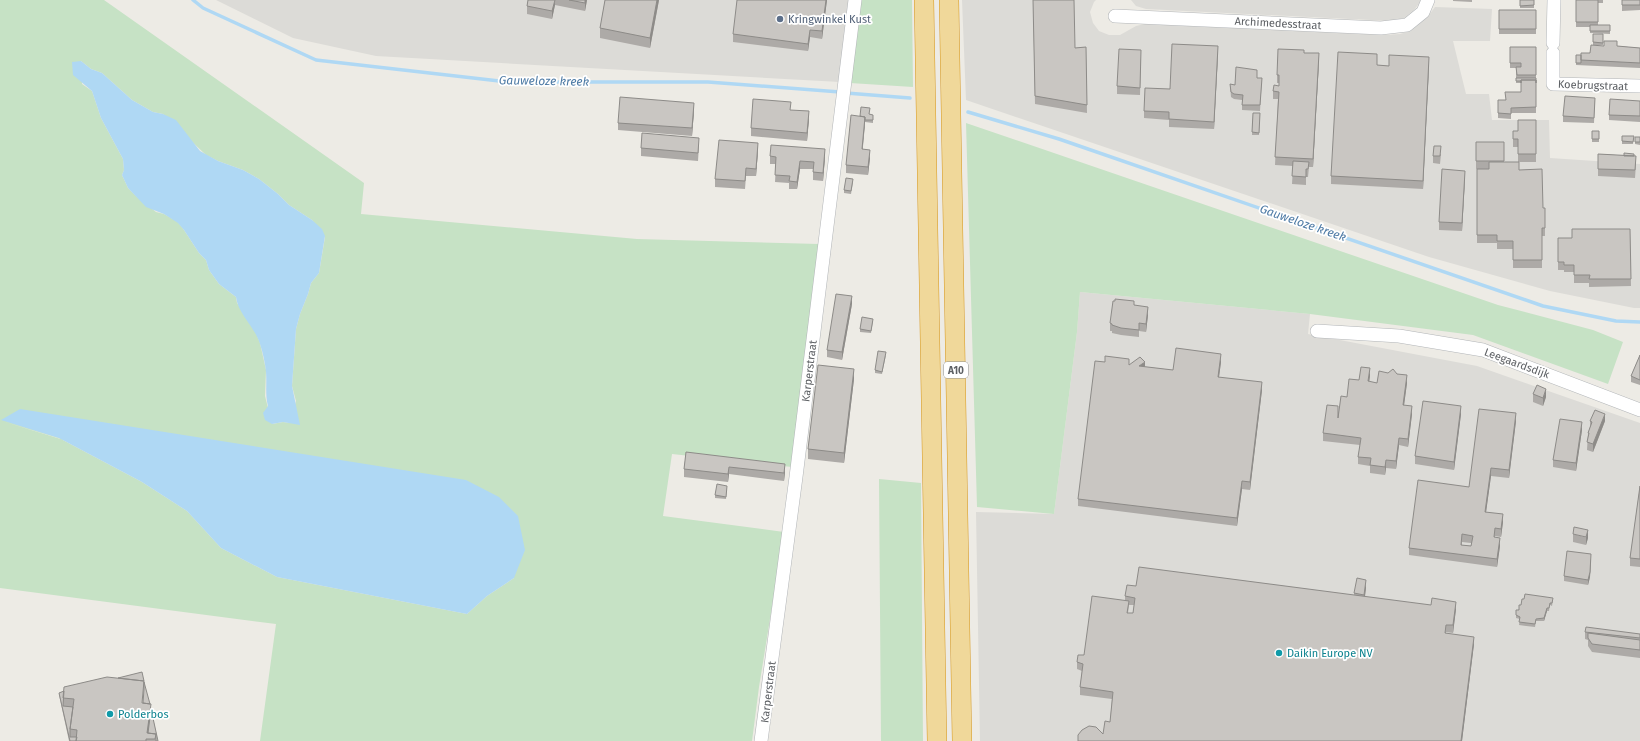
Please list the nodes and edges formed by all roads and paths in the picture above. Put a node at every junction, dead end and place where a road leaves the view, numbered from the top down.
1 (855, 0) edge
2 (924, 0) edge
3 (949, 0) edge
4 (1428, 0) edge
5 (1554, 0) edge
6 (1115, 16) dead end
7 (1640, 86) edge
8 (1317, 331) dead end
9 (1640, 410) edge
10 (762, 741) edge
11 (937, 741) edge
12 (962, 741) edge

1 - 10 street, Karperstraat
2 - 11 highway, A10
3 - 12 highway, A10
4 - 6 street, Archimedesstraat
5 - 7 street, Koebrugstraat
8 - 9 street, Leegaardsdijk

